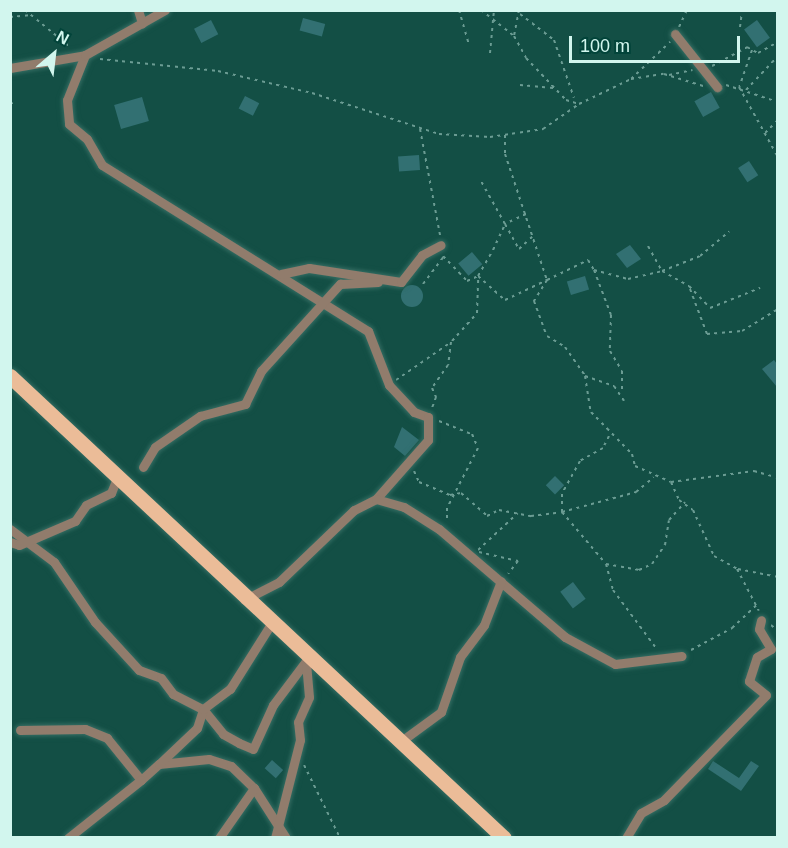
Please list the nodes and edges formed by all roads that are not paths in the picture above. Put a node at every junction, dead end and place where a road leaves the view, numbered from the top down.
1 (138, 10) edge
2 (165, 10) edge
3 (142, 23) junction
4 (675, 34) road end
5 (85, 55) junction
6 (10, 68) edge
7 (717, 87) dead end
8 (441, 245) road end
9 (279, 273) junction
10 (378, 282) junction
11 (320, 300) junction
12 (10, 376) edge
13 (143, 467) dead end
14 (117, 477) junction
15 (376, 499) junction
16 (10, 529) edge
17 (31, 540) junction
18 (10, 542) edge
19 (501, 581) junction
20 (244, 600) junction
21 (761, 620) road end
22 (272, 624) junction
23 (302, 655) junction
24 (682, 656) road end
25 (203, 709) junction
26 (20, 730) dead end
27 (400, 742) junction
28 (159, 764) junction
29 (141, 780) junction
30 (254, 788) junction
31 (279, 823) junction
32 (68, 837) edge
33 (219, 837) edge
34 (275, 837) edge
35 (286, 837) edge
36 (504, 837) edge
37 (626, 837) edge

1 - 3 street
2 - 3 street
3 - 5 street
4 - 7 street
5 - 6 street
5 - 9 street
8 - 10 street
9 - 10 street
9 - 11 street
10 - 11 street
11 - 13 street
11 - 15 street
12 - 14 highway
14 - 17 street
14 - 20 highway
15 - 19 street
15 - 20 street
16 - 17 street
17 - 18 street
17 - 25 street
19 - 24 street
19 - 27 street
20 - 22 highway
21 - 37 street
22 - 23 highway
22 - 25 street
23 - 25 street
23 - 27 highway
23 - 31 street
25 - 28 street
26 - 29 street
27 - 36 highway
28 - 29 street
28 - 30 street
29 - 32 street
30 - 31 street
30 - 33 street
31 - 34 street
31 - 35 street

